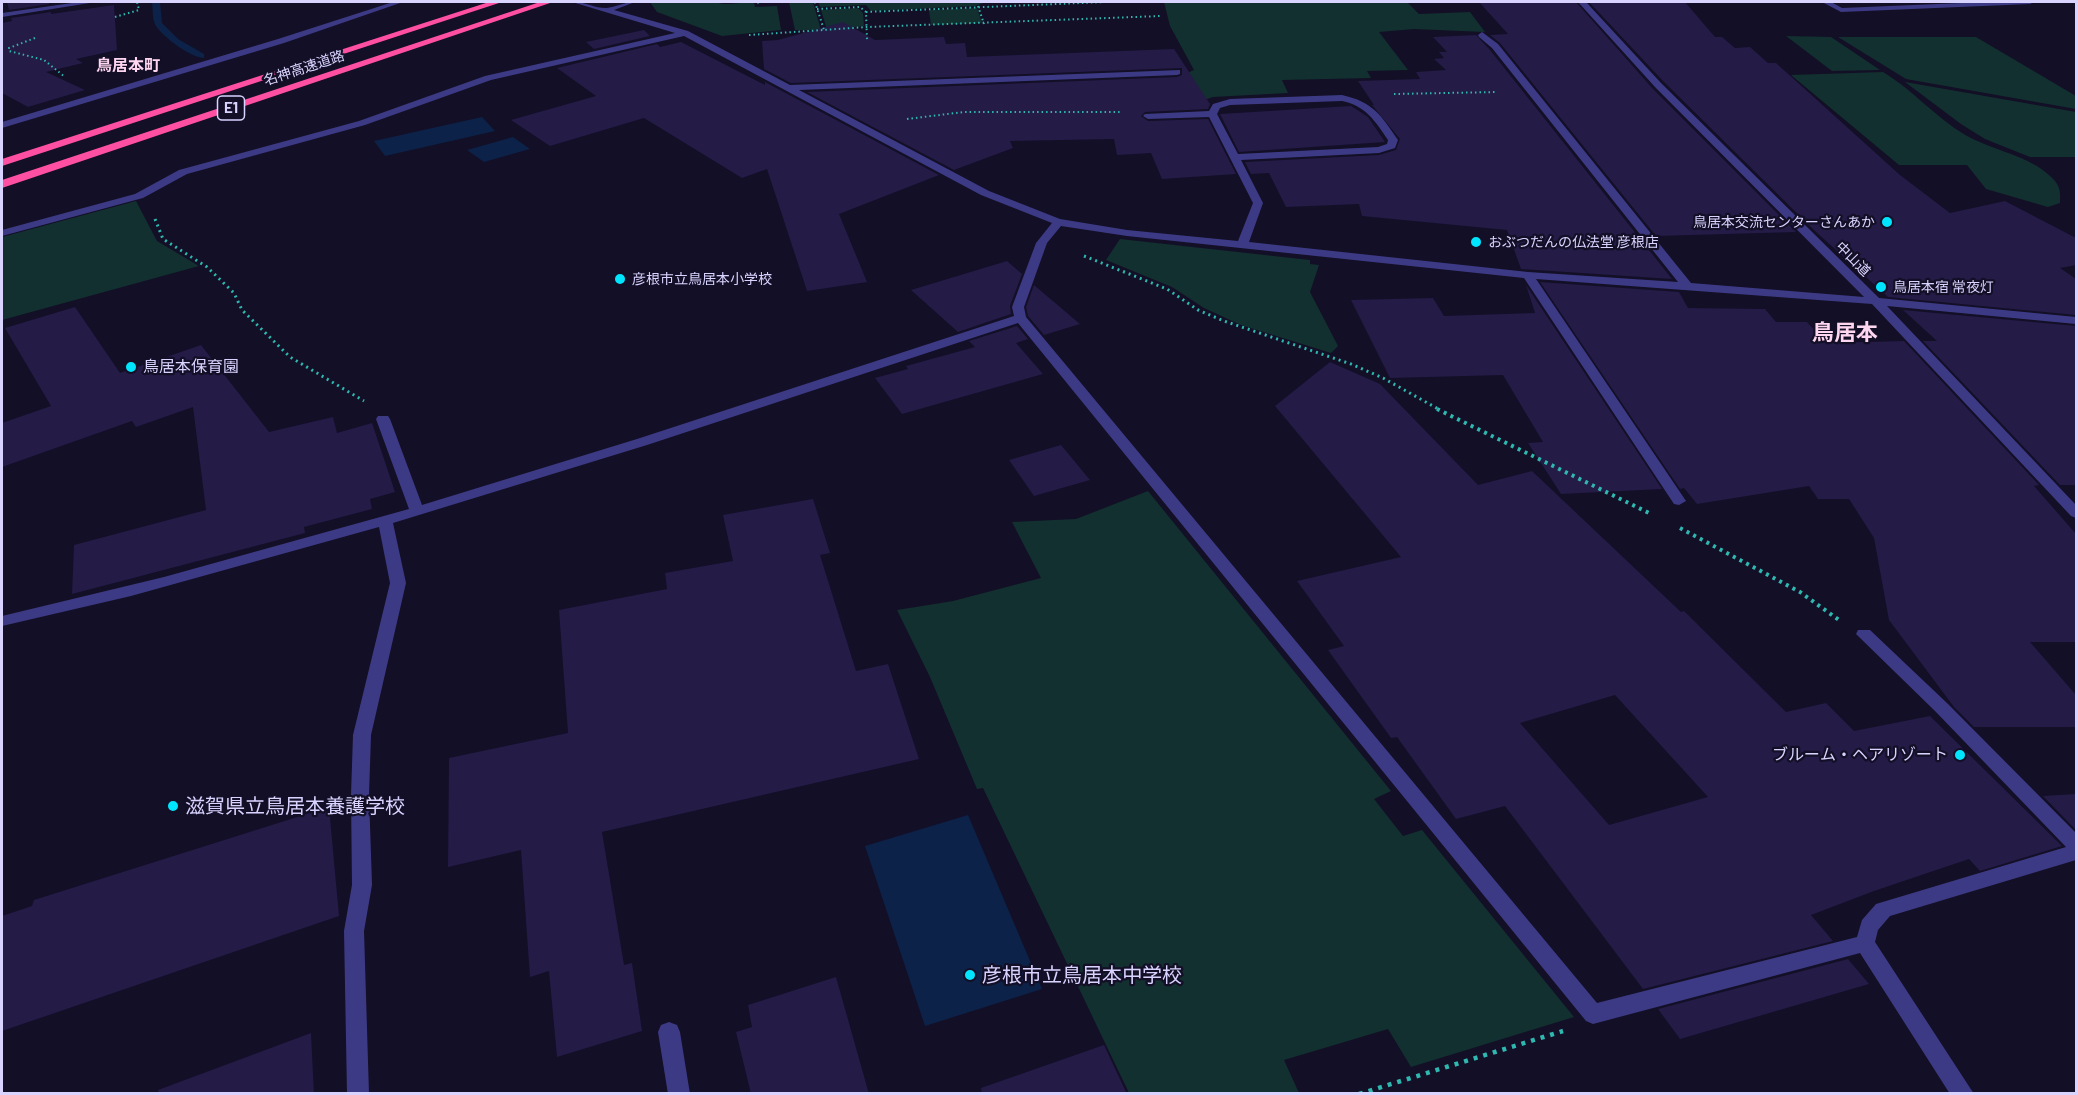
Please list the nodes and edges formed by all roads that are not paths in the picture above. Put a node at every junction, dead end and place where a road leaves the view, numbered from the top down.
1 (92, 2) edge
2 (399, 2) edge
3 (497, 2) edge
4 (548, 2) edge
5 (576, 2) edge
6 (631, 2) edge
7 (1582, 2) edge
8 (1826, 2) edge
9 (2030, 2) edge
10 (607, 10) junction
11 (2, 15) edge
12 (686, 33) junction
13 (1482, 35) dead end
14 (1177, 72) dead end
15 (791, 88) junction
16 (1212, 114) junction
17 (1148, 116) dead end
18 (2, 125) edge
19 (1236, 157) junction
20 (2, 163) edge
21 (2, 184) edge
22 (1058, 222) junction
23 (2, 233) edge
24 (1242, 245) junction
25 (1528, 275) junction
26 (1687, 286) junction
27 (1873, 300) junction
28 (1020, 318) junction
29 (2076, 320) edge
30 (383, 419) road end
31 (1679, 501) dead end
32 (417, 512) junction
33 (2076, 513) edge
34 (386, 522) junction
35 (2, 621) edge
36 (1864, 634) road end
37 (2076, 845) edge
38 (2076, 852) edge
39 (1865, 943) junction
40 (669, 1032) dead end
41 (358, 1094) edge
42 (679, 1094) edge
43 (1963, 1094) edge

1 - 11 street
2 - 18 street
3 - 20 highway, 名神高速道路 / E1
4 - 21 highway, 名神高速道路 / E1
5 - 10 street
6 - 10 street
7 - 27 street, 中山道
8 - 9 street
10 - 12 street
12 - 15 street
12 - 23 street
13 - 26 street
14 - 15 street
15 - 22 street
16 - 17 street
16 - 19 street
16 - 19 street
19 - 24 street
22 - 24 street
22 - 28 street
24 - 25 street
25 - 26 street
25 - 31 street
26 - 27 street
27 - 29 street
27 - 33 street, 中山道
28 - 32 street
28 - 39 street
30 - 32 street
32 - 34 street
34 - 35 street
34 - 41 street
36 - 37 street
38 - 39 street
39 - 43 street
40 - 42 street

